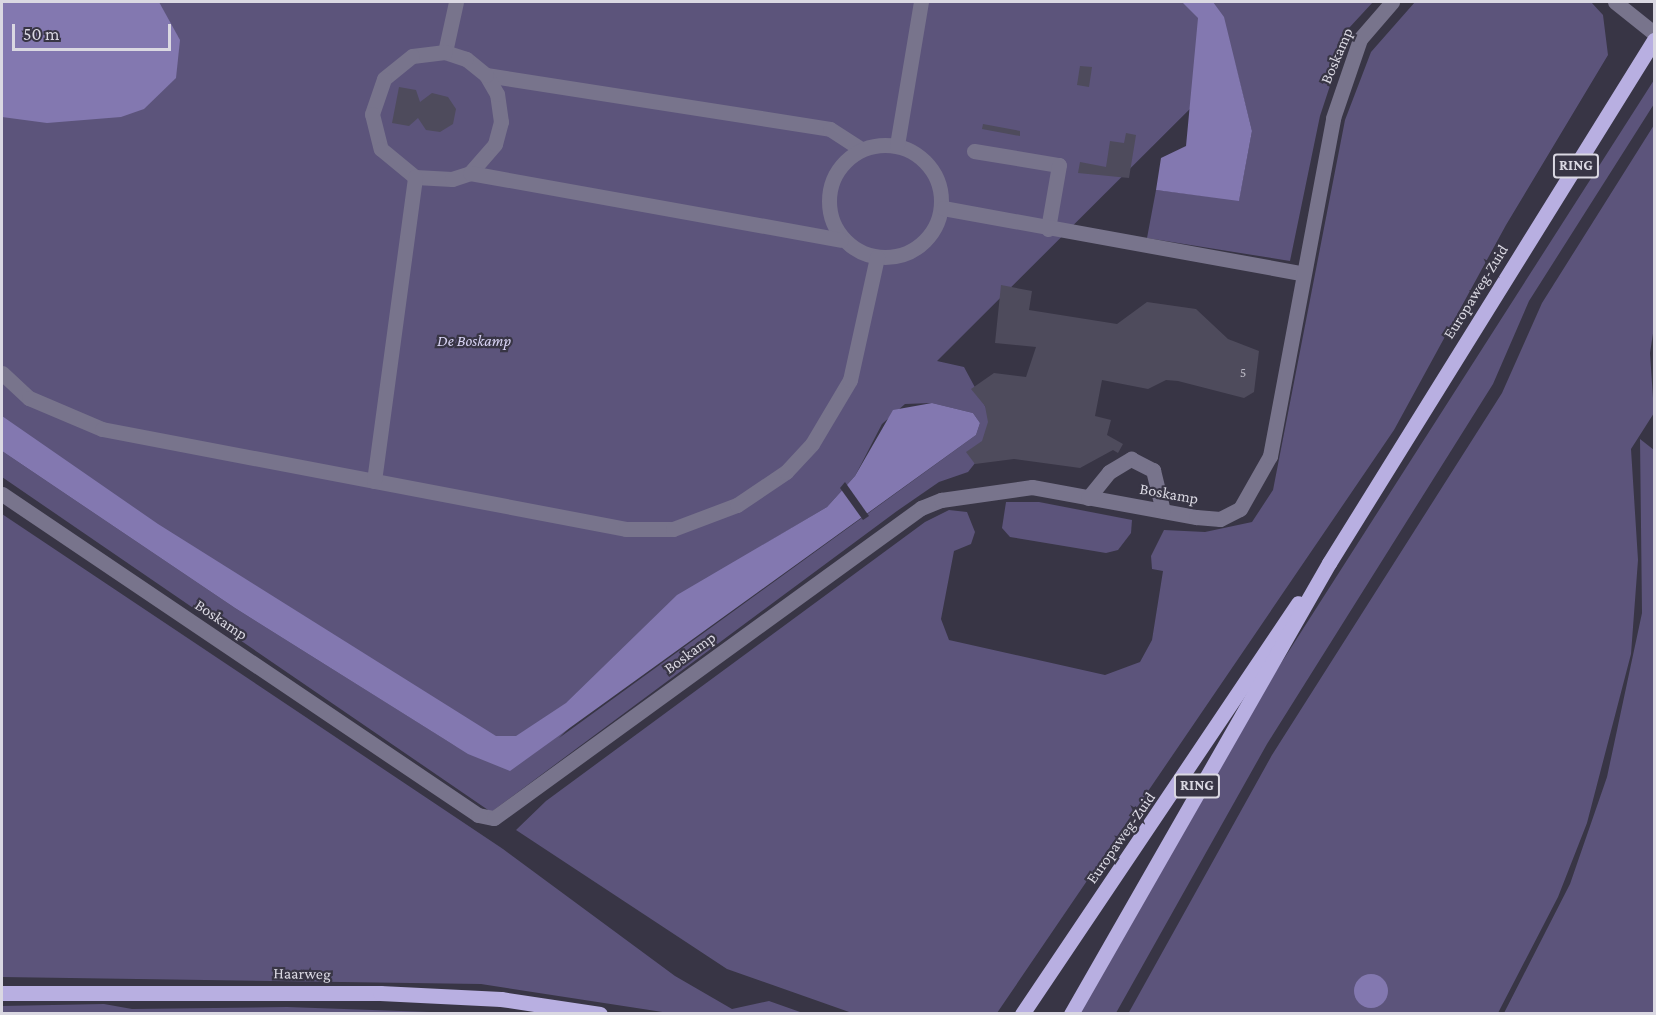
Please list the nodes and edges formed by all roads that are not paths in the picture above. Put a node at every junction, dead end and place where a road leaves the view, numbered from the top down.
1 (456, 2) edge
2 (921, 2) edge
3 (1392, 2) edge
4 (1615, 2) edge
5 (1654, 33) edge
6 (1654, 40) edge
7 (445, 52) junction
8 (486, 75) junction
9 (897, 145) junction
10 (861, 149) junction
11 (974, 151) dead end
12 (470, 173) junction
13 (415, 177) junction
14 (943, 208) junction
15 (1048, 229) junction
16 (841, 240) junction
17 (878, 257) junction
18 (1302, 273) junction
19 (2, 373) edge
20 (374, 481) junction
21 (2, 494) edge
22 (1088, 498) junction
23 (1163, 511) junction
24 (1329, 563) junction
25 (2, 993) edge
26 (600, 1014) edge
27 (1022, 1014) edge
28 (1071, 1014) edge

1 - 7 street
2 - 9 street
3 - 18 street, Boskamp
4 - 5 street
6 - 24 main road, Europaweg-Zuid / RING
7 - 8 street
7 - 13 street
8 - 10 street
8 - 12 street
9 - 10 street
9 - 14 street
10 - 16 street
11 - 15 street
12 - 13 street
12 - 16 street
13 - 20 street
14 - 15 street
14 - 17 street
15 - 18 street
16 - 17 street
17 - 20 street
18 - 23 street, Boskamp
19 - 20 street
21 - 22 street, Boskamp
22 - 23 street, Boskamp
22 - 23 street
24 - 27 main road, Europaweg-Zuid / RING
24 - 28 main road, Europaweg-Zuid / RING
25 - 26 main road, Haarweg

